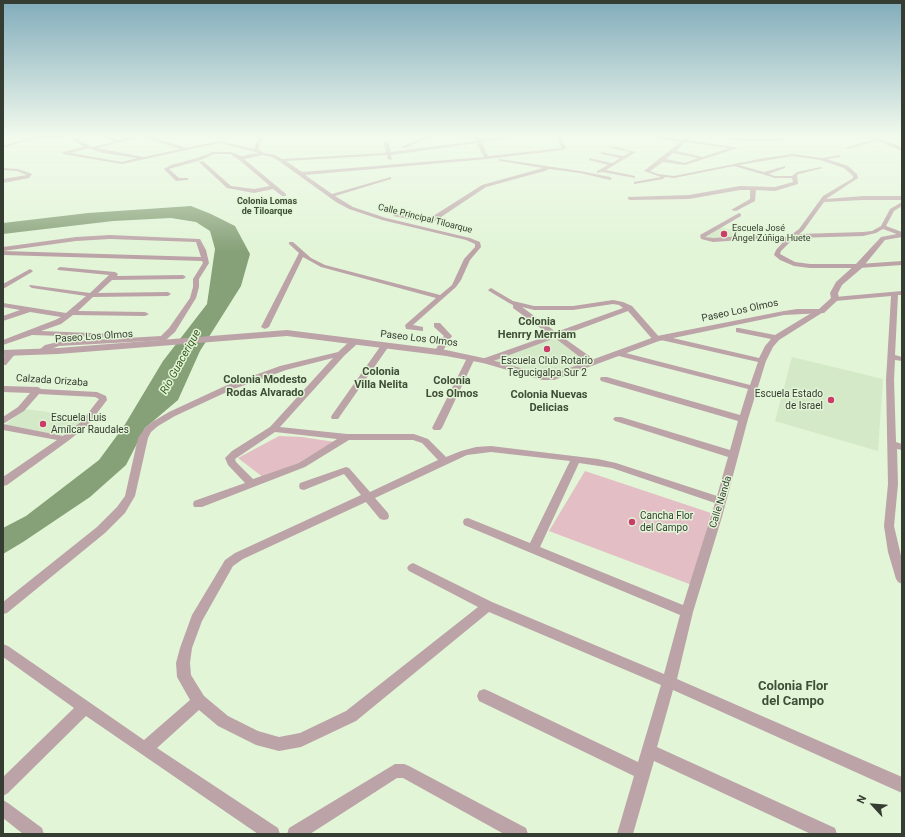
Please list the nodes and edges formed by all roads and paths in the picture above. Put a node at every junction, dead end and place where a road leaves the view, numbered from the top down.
1 (30, 174) edge
2 (172, 174) edge
3 (215, 174) edge
4 (259, 174) edge
5 (301, 174) edge
6 (528, 174) edge
7 (599, 174) edge
8 (619, 174) edge
9 (654, 174) edge
10 (690, 174) edge
11 (764, 174) edge
12 (795, 174) edge
13 (854, 174) edge
14 (633, 177) dead end
15 (674, 177) junction
16 (794, 177) junction
17 (389, 178) dead end
18 (186, 179) dead end
19 (610, 179) dead end
20 (3, 181) edge
21 (636, 182) dead end
22 (274, 187) junction
23 (753, 189) junction
24 (338, 194) junction
25 (284, 195) dead end
26 (331, 196) junction
27 (630, 198) dead end
28 (902, 198) edge
29 (822, 200) junction
30 (902, 204) edge
31 (883, 227) junction
32 (902, 234) edge
33 (791, 238) junction
34 (291, 243) dead end
35 (3, 249) edge
36 (3, 253) edge
37 (302, 253) junction
38 (206, 259) junction
39 (902, 263) edge
40 (859, 266) junction
41 (60, 270) dead end
42 (30, 271) dead end
43 (183, 276) dead end
44 (111, 278) junction
45 (32, 286) dead end
46 (3, 287) edge
47 (491, 290) dead end
48 (168, 294) dead end
49 (899, 294) edge
50 (91, 295) junction
51 (440, 297) junction
52 (835, 299) junction
53 (511, 302) junction
54 (3, 304) edge
55 (629, 308) junction
56 (31, 309) junction
57 (822, 312) junction
58 (145, 314) dead end
59 (66, 316) junction
60 (3, 319) edge
61 (437, 325) dead end
62 (265, 327) dead end
63 (420, 329) dead end
64 (739, 330) dead end
65 (29, 331) junction
66 (556, 335) junction
67 (121, 336) dead end
68 (661, 338) junction
69 (776, 338) junction
70 (3, 340) edge
71 (3, 343) edge
72 (353, 343) junction
73 (385, 346) junction
74 (42, 352) junction
75 (438, 352) junction
76 (7, 353) edge
77 (618, 353) junction
78 (341, 354) junction
79 (891, 357) junction
80 (471, 358) junction
81 (902, 359) edge
82 (485, 361) junction
83 (762, 361) junction
84 (592, 362) junction
85 (3, 364) edge
86 (604, 379) dead end
87 (753, 388) junction
88 (3, 389) edge
89 (38, 390) junction
90 (335, 417) dead end
91 (618, 419) dead end
92 (743, 420) junction
93 (3, 421) edge
94 (3, 427) edge
95 (437, 428) dead end
96 (273, 430) junction
97 (347, 437) junction
98 (65, 439) junction
99 (891, 443) junction
100 (902, 446) edge
101 (734, 456) junction
102 (576, 459) junction
103 (445, 461) junction
104 (3, 482) edge
105 (250, 483) junction
106 (304, 486) dead end
107 (369, 496) junction
108 (721, 501) junction
109 (198, 504) dead end
110 (384, 516) dead end
111 (468, 522) dead end
112 (533, 549) junction
113 (413, 568) dead end
114 (902, 579) edge
115 (488, 606) junction
116 (3, 609) edge
117 (687, 612) junction
118 (3, 650) edge
119 (669, 682) junction
120 (484, 696) dead end
121 (199, 701) junction
122 (84, 707) junction
123 (145, 749) junction
124 (649, 751) junction
125 (643, 772) junction
126 (902, 785) edge
127 (3, 788) edge
128 (3, 808) edge
129 (36, 834) edge
130 (272, 834) edge
131 (296, 834) edge
132 (520, 834) edge
133 (625, 834) edge
134 (829, 834) edge

1 - 20 street
2 - 18 street
3 - 22 street
4 - 22 street
5 - 26 street, Calle Principal Tiloarque
6 - 24 street
7 - 19 street
8 - 14 street
9 - 15 street
10 - 15 street
11 - 16 street
12 - 16 street
13 - 29 street
15 - 21 street
16 - 23 street
17 - 24 street
22 - 25 street
23 - 27 street
23 - 33 street
24 - 26 street
26 - 51 street, Calle Principal Tiloarque
28 - 29 street
29 - 33 street
30 - 31 street
31 - 32 street
31 - 33 street
32 - 40 street, Calle Nanda
33 - 40 street
34 - 37 street
35 - 38 street
36 - 38 street
37 - 51 street
37 - 62 street
38 - 74 street
39 - 40 street
40 - 52 street, Calle Nanda
41 - 44 street
42 - 46 street
43 - 44 street
44 - 50 street
45 - 50 street
47 - 53 street
48 - 50 street
49 - 52 street
49 - 79 street
50 - 59 street
51 - 63 street, Calle Principal Tiloarque
52 - 57 street, Calle Nanda
53 - 55 street
53 - 66 street
54 - 56 street
55 - 66 street
55 - 68 street
56 - 59 street
56 - 60 street
57 - 68 street, Paseo Los Olmos
57 - 69 street, Calle Nanda
58 - 59 street
59 - 65 street
61 - 75 street
64 - 69 street
65 - 67 street
65 - 70 street
65 - 71 street
66 - 82 street
66 - 84 street
68 - 77 street, Paseo Los Olmos
68 - 83 street
69 - 83 street, Calle Nanda
72 - 73 street, Paseo Los Olmos
72 - 74 street, Paseo Los Olmos
72 - 78 street
73 - 75 street, Paseo Los Olmos
73 - 90 street
74 - 76 street, Paseo Los Olmos
75 - 80 street, Paseo Los Olmos
76 - 85 street
77 - 84 street, Paseo Los Olmos
77 - 87 street
78 - 96 street
78 - 116 street
79 - 81 street
79 - 99 street
80 - 82 street, Paseo Los Olmos
80 - 95 street
82 - 84 street, Paseo Los Olmos
83 - 87 street, Calle Nanda
86 - 92 street
87 - 92 street, Calle Nanda
88 - 89 street, Calzada Orizaba
89 - 93 street
89 - 98 street, Calzada Orizaba
91 - 101 street
92 - 101 street, Calle Nanda
94 - 98 street
96 - 97 street
96 - 105 street
97 - 103 street
97 - 105 street
98 - 104 street
99 - 100 street
99 - 114 street
101 - 108 street, Calle Nanda
102 - 103 street
102 - 108 street
102 - 112 street
103 - 107 street
105 - 109 street
106 - 107 street
107 - 110 street
107 - 121 street
108 - 117 street, Calle Nanda
111 - 112 street
112 - 117 street
113 - 115 street
115 - 119 street
115 - 121 street
117 - 119 street, Calle Nanda
118 - 122 street
119 - 124 street, Calle Nanda
119 - 126 street
120 - 125 street
121 - 123 street
122 - 123 street
122 - 127 street
123 - 130 street
124 - 125 street, Calle Nanda
124 - 134 street
125 - 133 street, Calle Nanda
128 - 129 street
131 - 132 street

